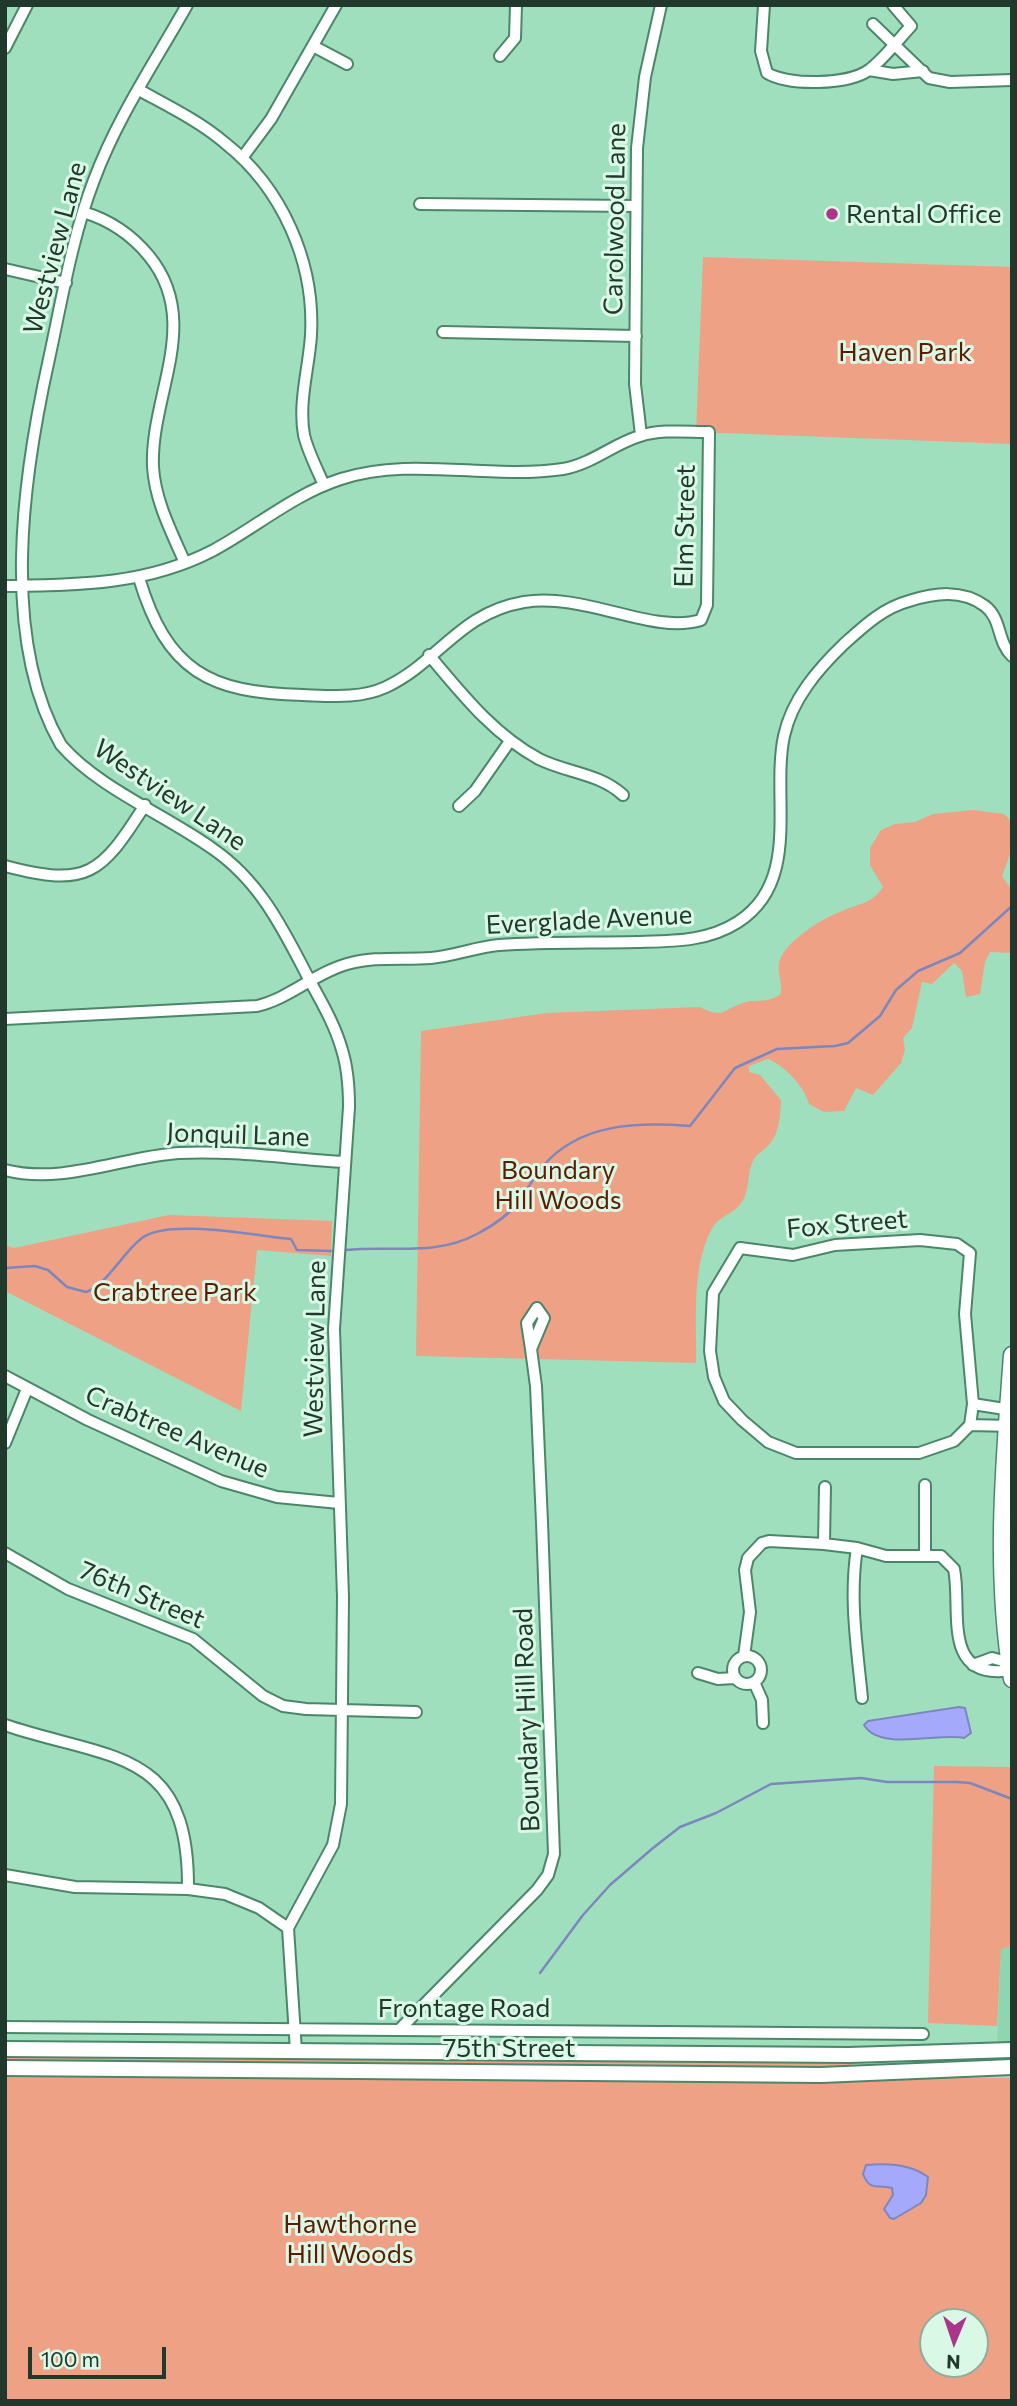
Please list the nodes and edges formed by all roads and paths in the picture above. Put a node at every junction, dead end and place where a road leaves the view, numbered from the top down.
1 (27, 5) edge
2 (187, 5) edge
3 (336, 5) edge
4 (516, 5) edge
5 (661, 5) edge
6 (764, 5) edge
7 (893, 5) edge
8 (873, 24) dead end
9 (895, 43) junction
10 (313, 46) junction
11 (5, 48) edge
12 (500, 56) dead end
13 (347, 64) dead end
14 (869, 70) junction
15 (923, 71) junction
16 (1012, 80) edge
17 (139, 90) junction
18 (242, 158) junction
19 (420, 204) dead end
20 (636, 206) junction
21 (83, 212) junction
22 (5, 269) edge
23 (66, 283) junction
24 (443, 332) dead end
25 (636, 336) junction
26 (641, 435) junction
27 (324, 485) junction
28 (185, 564) junction
29 (139, 578) junction
30 (8, 586) edge
31 (11, 612) dead end
32 (429, 655) junction
33 (1012, 656) edge
34 (26, 690) dead end
35 (510, 741) junction
36 (623, 795) dead end
37 (145, 805) junction
38 (458, 806) dead end
39 (5, 866) edge
40 (311, 982) junction
41 (5, 1019) edge
42 (345, 1162) junction
43 (5, 1170) edge
44 (531, 1349) dead end
45 (1012, 1355) edge
46 (5, 1376) edge
47 (27, 1390) junction
48 (973, 1404) junction
49 (1010, 1409) edge
50 (970, 1424) junction
51 (1009, 1427) edge
52 (5, 1443) edge
53 (925, 1485) dead end
54 (825, 1487) dead end
55 (339, 1503) junction
56 (824, 1544) junction
57 (857, 1548) junction
58 (5, 1553) edge
59 (925, 1554) junction
60 (744, 1656) junction
61 (1011, 1671) edge
62 (698, 1673) dead end
63 (734, 1678) junction
64 (754, 1682) junction
65 (862, 1698) dead end
66 (342, 1710) junction
67 (416, 1712) dead end
68 (763, 1723) dead end
69 (5, 1725) edge
70 (5, 1875) edge
71 (188, 1889) junction
72 (288, 1928) junction
73 (5, 2027) edge
74 (400, 2029) junction
75 (296, 2030) junction
76 (923, 2034) dead end
77 (5, 2049) edge
78 (1012, 2050) edge
79 (296, 2051) junction
80 (1012, 2067) edge
81 (5, 2068) edge

1 - 11 street
2 - 17 street, Westview Lane
3 - 10 street
4 - 12 street
5 - 20 street, Carolwood Lane
6 - 14 street
7 - 9 street
8 - 9 street
9 - 14 street
9 - 15 street
10 - 13 street
10 - 18 street
14 - 15 street
15 - 16 street
17 - 18 street
17 - 21 street, Westview Lane
18 - 27 street
19 - 20 street
20 - 25 street, Carolwood Lane
21 - 23 street, Westview Lane
21 - 28 street
22 - 23 street
23 - 30 street, Westview Lane
24 - 25 street
25 - 26 street, Carolwood Lane
26 - 27 street
26 - 32 street, Elm Street
27 - 28 street
28 - 29 street
29 - 30 street
29 - 32 street
30 - 31 street, Westview Lane
32 - 35 street
33 - 40 street, Everglade Avenue
34 - 37 street, Westview Lane
35 - 36 street
35 - 38 street
37 - 39 street
37 - 40 street, Westview Lane
40 - 41 street, Everglade Avenue
40 - 42 street, Westview Lane
42 - 43 street, Jonquil Lane
42 - 55 street, Westview Lane
44 - 74 street, Boundary Hill Road
45 - 49 main road
46 - 47 street, Crabtree Avenue
47 - 52 street
47 - 55 street, Crabtree Avenue
48 - 49 street
48 - 50 street
48 - 50 street, Fox Street
49 - 51 main road
50 - 51 street
51 - 61 main road
53 - 59 street
54 - 56 street
55 - 66 street, Westview Lane
56 - 57 street
56 - 60 street
57 - 59 street
57 - 65 street
58 - 66 street, 76th Street
59 - 61 street
60 - 63 street
60 - 64 street
62 - 63 street
63 - 64 street
64 - 68 street
66 - 67 street, 76th Street
66 - 72 street, Westview Lane
69 - 71 street
70 - 71 street
71 - 72 street
72 - 75 street
73 - 75 street, Frontage Road
74 - 75 street, Frontage Road
74 - 76 street, Frontage Road
75 - 79 street
77 - 79 main road, 75th Street
78 - 79 main road, 75th Street
80 - 81 main road, 75th Street

